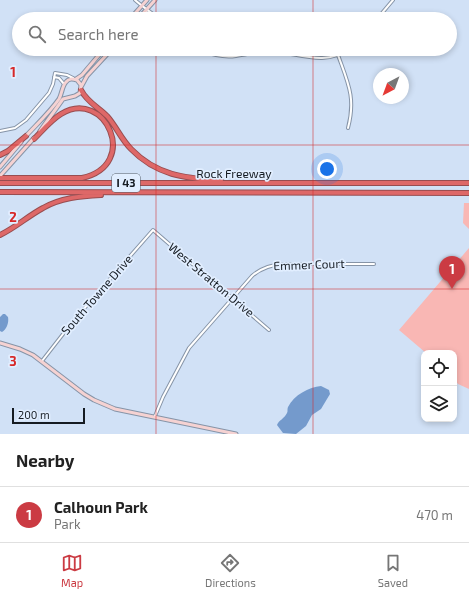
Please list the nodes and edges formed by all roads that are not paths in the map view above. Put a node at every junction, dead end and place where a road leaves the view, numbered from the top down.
1 (135, 0) edge
2 (147, 0) edge
3 (155, 0) edge
4 (393, 0) edge
5 (142, 6) junction
6 (146, 10) junction
7 (136, 12) edge
8 (151, 12) edge
9 (383, 12) edge
10 (98, 56) edge
11 (106, 56) edge
12 (221, 56) edge
13 (233, 56) edge
14 (302, 56) edge
15 (334, 56) edge
16 (338, 56) edge
17 (54, 77) junction
18 (75, 79) junction
19 (64, 86) junction
20 (81, 89) junction
21 (72, 96) junction
22 (348, 128) dead end
23 (0, 131) edge
24 (26, 136) junction
25 (34, 139) junction
26 (0, 155) edge
27 (0, 167) edge
28 (0, 177) edge
29 (2, 183) edge
30 (469, 183) edge
31 (249, 184) junction
32 (0, 192) edge
33 (131, 192) junction
34 (469, 193) edge
35 (153, 230) joint
36 (0, 235) edge
37 (374, 264) dead end
38 (233, 298) junction
39 (269, 330) dead end
40 (0, 344) edge
41 (42, 362) junction
42 (155, 416) junction
43 (236, 434) edge

1 - 5 street
2 - 5 main road
3 - 6 main road
4 - 9 street
5 - 6 street
5 - 7 main road
6 - 8 street
10 - 18 main road
11 - 20 main road
12 - 13 street
14 - 15 street
16 - 22 street
17 - 18 street
17 - 19 street
17 - 23 street
18 - 19 main road
18 - 20 main road
19 - 21 main road
19 - 24 main road
20 - 21 main road
20 - 31 highway
21 - 25 main road
24 - 26 highway
24 - 27 main road
25 - 28 main road
25 - 28 highway
29 - 31 highway, Rock Freeway / I 43
30 - 31 highway, Rock Freeway / I 43
32 - 33 highway, Rock Freeway / I 43
33 - 34 highway, Rock Freeway / I 43
33 - 36 highway
35 - 38 street, West Stratton Drive
35 - 41 street, South Towne Drive
37 - 38 street, Emmer Court
38 - 39 street, West Stratton Drive
38 - 42 street, Emmer Court
40 - 41 main road
41 - 42 main road
42 - 43 main road

